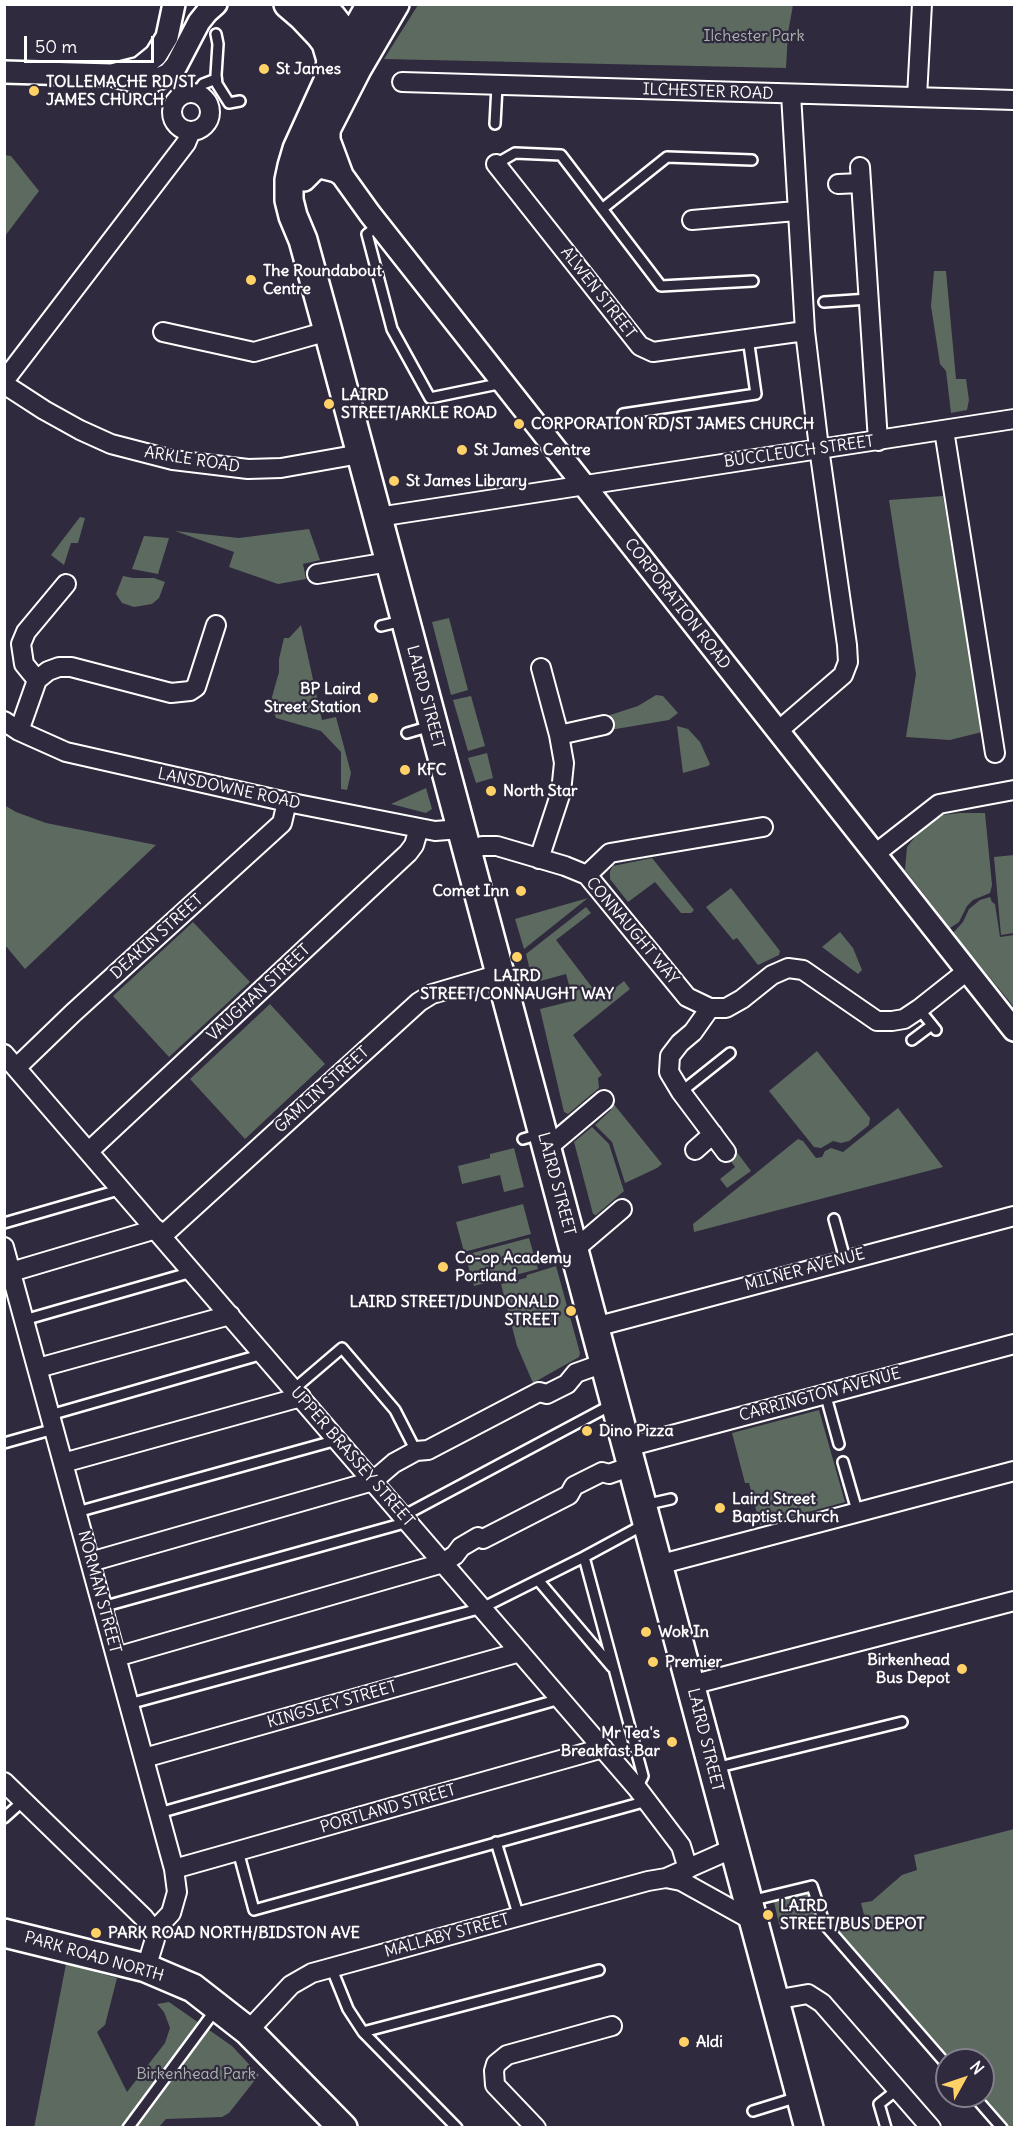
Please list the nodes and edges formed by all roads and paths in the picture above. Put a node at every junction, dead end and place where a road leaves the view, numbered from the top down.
1 (216, 4) edge
2 (288, 4) edge
3 (922, 4) edge
4 (175, 5) edge
5 (379, 12) edge
6 (323, 19) edge
7 (205, 20) edge
8 (350, 40) junction
9 (357, 69) junction
10 (4, 72) edge
11 (112, 75) junction
12 (216, 79) junction
13 (328, 81) junction
14 (402, 82) dead end
15 (497, 86) junction
16 (196, 94) junction
17 (790, 94) junction
18 (917, 97) junction
19 (1009, 100) edge
20 (240, 101) dead end
21 (329, 124) junction
22 (495, 124) dead end
23 (191, 131) junction
24 (752, 160) dead end
25 (496, 164) joint
26 (342, 176) junction
27 (304, 180) junction
28 (838, 184) dead end
29 (602, 209) junction
30 (796, 212) junction
31 (692, 220) dead end
32 (379, 225) junction
33 (303, 240) junction
34 (753, 281) dead end
35 (869, 299) junction
36 (824, 302) dead end
37 (327, 331) junction
38 (806, 331) junction
39 (163, 332) dead end
40 (748, 339) junction
41 (4, 382) edge
42 (503, 383) junction
43 (623, 414) dead end
44 (1014, 419) edge
45 (944, 430) junction
46 (878, 441) junction
47 (819, 448) junction
48 (360, 454) junction
49 (583, 485) junction
50 (378, 517) junction
51 (389, 562) junction
52 (316, 574) dead end
53 (66, 584) dead end
54 (216, 625) dead end
55 (541, 668) dead end
56 (38, 680) junction
57 (603, 725) dead end
58 (12, 726) edge
59 (433, 726) junction
60 (778, 731) junction
61 (407, 733) dead end
62 (559, 735) junction
63 (995, 753) dead end
64 (1014, 790) edge
65 (287, 802) junction
66 (763, 827) dead end
67 (419, 828) junction
68 (464, 840) junction
69 (875, 854) junction
70 (539, 859) junction
71 (587, 875) junction
72 (967, 971) junction
73 (500, 974) junction
74 (711, 1008) junction
75 (920, 1009) junction
76 (1014, 1030) edge
77 (912, 1040) dead end
78 (730, 1053) dead end
79 (4, 1054) edge
80 (17, 1067) junction
81 (681, 1092) junction
82 (604, 1100) dead end
83 (713, 1134) junction
84 (537, 1141) junction
85 (695, 1150) dead end
86 (89, 1151) junction
87 (726, 1152) dead end
88 (122, 1189) junction
89 (622, 1209) dead end
90 (1014, 1216) edge
91 (834, 1220) dead end
92 (4, 1223) edge
93 (159, 1232) junction
94 (4, 1247) edge
95 (573, 1250) junction
96 (845, 1259) junction
97 (193, 1271) junction
98 (11, 1272) junction
99 (230, 1315) junction
100 (24, 1320) junction
101 (595, 1327) junction
102 (1014, 1344) edge
103 (263, 1354) junction
104 (604, 1363) junction
105 (38, 1368) junction
106 (297, 1393) junction
107 (825, 1393) junction
108 (615, 1403) junction
109 (52, 1422) junction
110 (337, 1440) junction
111 (4, 1443) edge
112 (839, 1444) dead end
113 (416, 1451) junction
114 (629, 1456) junction
115 (843, 1462) dead end
116 (63, 1463) junction
117 (1014, 1472) edge
118 (373, 1481) junction
119 (671, 1499) dead end
120 (77, 1512) junction
121 (644, 1514) junction
122 (858, 1514) junction
123 (406, 1519) junction
124 (584, 1557) junction
125 (90, 1562) junction
126 (443, 1563) junction
127 (658, 1565) junction
128 (538, 1580) junction
129 (1014, 1601) edge
130 (102, 1607) junction
131 (482, 1608) junction
132 (520, 1652) junction
133 (116, 1657) junction
134 (613, 1668) junction
135 (691, 1685) junction
136 (560, 1698) junction
137 (129, 1704) junction
138 (902, 1722) dead end
139 (603, 1748) junction
140 (144, 1758) junction
141 (713, 1769) junction
142 (4, 1782) edge
143 (642, 1794) junction
144 (24, 1801) junction
145 (159, 1813) junction
146 (4, 1818) edge
147 (496, 1842) junction
148 (734, 1848) junction
149 (238, 1851) junction
150 (174, 1869) junction
151 (688, 1869) junction
152 (666, 1878) junction
153 (751, 1911) junction
154 (519, 1917) junction
155 (154, 1931) junction
156 (4, 1933) edge
157 (331, 1967) junction
158 (146, 1968) junction
159 (599, 1970) dead end
160 (774, 2000) junction
161 (217, 2007) junction
162 (612, 2026) dead end
163 (248, 2031) junction
164 (363, 2032) junction
165 (935, 2051) edge
166 (898, 2089) junction
167 (800, 2096) junction
168 (985, 2108) edge
169 (753, 2111) dead end
170 (128, 2127) edge
171 (343, 2127) edge
172 (457, 2127) edge
173 (536, 2127) edge
174 (809, 2127) edge
175 (886, 2127) edge
176 (931, 2127) edge
177 (1002, 2127) edge

1 - 7 street
2 - 6 main road
3 - 18 street
4 - 11 street
5 - 6 main road
5 - 8 main road
5 - 9 main road
6 - 8 main road
6 - 13 main road
7 - 11 street
7 - 12 lane
8 - 9 main road
8 - 13 main road
9 - 21 main road
10 - 11 street
12 - 16 lane
12 - 20 lane
13 - 33 main road
14 - 15 street, ILCHESTER ROAD
15 - 17 street, ILCHESTER ROAD
15 - 22 lane
16 - 23 street
16 - 23 street
17 - 18 street, ILCHESTER ROAD
17 - 30 street
18 - 19 street, ILCHESTER ROAD
21 - 26 street, CORPORATION ROAD
21 - 27 main road
23 - 41 street
24 - 29 lane
25 - 29 lane
25 - 40 street, ALWEN STREET
26 - 27 street
26 - 32 street, CORPORATION ROAD
27 - 33 main road
28 - 35 street
29 - 34 lane
30 - 31 street
30 - 38 street
32 - 42 street, CORPORATION ROAD
32 - 42 lane
33 - 37 main road, LAIRD STREET
35 - 36 lane
35 - 46 street
37 - 39 street
37 - 48 main road, LAIRD STREET
38 - 40 street, ALWEN STREET
38 - 47 street
40 - 43 lane
41 - 48 street, ARKLE ROAD
42 - 49 street, CORPORATION ROAD
44 - 45 street, BUCCLEUCH STREET
45 - 46 street, BUCCLEUCH STREET
45 - 63 street
46 - 47 street, BUCCLEUCH STREET
47 - 49 street, BUCCLEUCH STREET
47 - 60 street
48 - 50 main road, LAIRD STREET
49 - 50 street, BUCCLEUCH STREET
49 - 60 street, CORPORATION ROAD
50 - 51 main road, LAIRD STREET
51 - 52 street
51 - 59 main road, LAIRD STREET
53 - 56 street
54 - 56 street
55 - 62 street
56 - 58 street
57 - 62 street
58 - 65 street, LANSDOWNE ROAD
59 - 61 lane
59 - 68 main road, LAIRD STREET
60 - 69 street, CORPORATION ROAD
62 - 70 street
64 - 69 street
65 - 67 street, LANSDOWNE ROAD
65 - 80 street, DEAKIN STREET
66 - 71 street
67 - 68 street, LANSDOWNE ROAD
67 - 86 street, VAUGHAN STREET
68 - 70 street, CONNAUGHT WAY
68 - 73 main road, LAIRD STREET
69 - 72 street, CORPORATION ROAD
70 - 71 street, CONNAUGHT WAY
71 - 74 street, CONNAUGHT WAY
72 - 75 street
72 - 76 street, CORPORATION ROAD
73 - 84 main road, LAIRD STREET
73 - 93 street, GAMLIN STREET
74 - 75 street
74 - 81 street
75 - 77 lane
78 - 81 lane
79 - 80 street, UPPER BRASSEY STREET
80 - 86 street, UPPER BRASSEY STREET
81 - 83 street
82 - 84 street
83 - 85 street
83 - 87 street
84 - 95 main road, LAIRD STREET
86 - 88 street, UPPER BRASSEY STREET
88 - 92 lane
88 - 93 street, UPPER BRASSEY STREET
89 - 95 street
90 - 96 street, MILNER AVENUE
91 - 96 lane
93 - 97 street, UPPER BRASSEY STREET
93 - 98 street
94 - 98 street, NORMAN STREET
95 - 101 main road, LAIRD STREET
96 - 101 street, MILNER AVENUE
97 - 99 street, UPPER BRASSEY STREET
97 - 100 lane
98 - 100 street, NORMAN STREET
99 - 103 street, UPPER BRASSEY STREET
99 - 105 street
100 - 105 street, NORMAN STREET
101 - 104 main road, LAIRD STREET
102 - 107 street, CARRINGTON AVENUE
103 - 106 street, UPPER BRASSEY STREET
103 - 109 lane
104 - 108 main road, LAIRD STREET
104 - 113 street
105 - 109 street, NORMAN STREET
106 - 110 street, UPPER BRASSEY STREET
106 - 113 lane
106 - 116 street
107 - 112 lane
107 - 114 street, CARRINGTON AVENUE
108 - 114 main road, LAIRD STREET
108 - 123 lane
109 - 111 lane
109 - 116 street, NORMAN STREET
110 - 118 street, UPPER BRASSEY STREET
110 - 120 lane
113 - 118 street
114 - 121 main road, LAIRD STREET
114 - 126 street, CARRINGTON AVENUE
115 - 122 lane
116 - 120 street, NORMAN STREET
117 - 122 street
118 - 123 street, UPPER BRASSEY STREET
118 - 125 street
119 - 121 lane
120 - 125 street, NORMAN STREET
121 - 124 lane
121 - 127 main road, LAIRD STREET
122 - 127 street
123 - 126 street, UPPER BRASSEY STREET
123 - 130 lane
124 - 128 lane
124 - 134 lane
125 - 130 street, NORMAN STREET
126 - 131 street, UPPER BRASSEY STREET
126 - 133 street
127 - 135 main road, LAIRD STREET
128 - 131 lane
128 - 134 lane
129 - 135 street
130 - 133 street, NORMAN STREET
131 - 132 street, UPPER BRASSEY STREET
131 - 137 lane
132 - 136 street, UPPER BRASSEY STREET
132 - 140 street, KINGSLEY STREET
133 - 137 street, NORMAN STREET
134 - 143 lane
135 - 141 main road, LAIRD STREET
136 - 139 street, UPPER BRASSEY STREET
136 - 145 lane
137 - 140 street, NORMAN STREET
138 - 141 lane
139 - 143 street, UPPER BRASSEY STREET
139 - 149 street, PORTLAND STREET
140 - 145 street, NORMAN STREET
141 - 148 main road, LAIRD STREET
142 - 144 street
143 - 147 lane
143 - 151 street, UPPER BRASSEY STREET
144 - 146 lane
144 - 155 street
145 - 150 street, NORMAN STREET
147 - 149 lane
147 - 154 lane
148 - 151 street, MALLABY STREET
148 - 153 main road, LAIRD STREET
149 - 150 street, PORTLAND STREET
150 - 155 street, NORMAN STREET
151 - 152 street, MALLABY STREET
152 - 153 street
152 - 154 street, MALLABY STREET
153 - 160 main road, LAIRD STREET
153 - 165 lane
154 - 157 street, MALLABY STREET
155 - 158 street
156 - 158 main road, PARK ROAD NORTH
157 - 163 street, MALLABY STREET
157 - 164 lane
158 - 161 main road, PARK ROAD NORTH
159 - 164 lane
160 - 166 street
160 - 167 main road, LAIRD STREET
161 - 163 main road, PARK ROAD NORTH
161 - 170 lane
162 - 173 street
163 - 171 main road, PARK ROAD NORTH
164 - 172 lane
166 - 175 lane
166 - 176 street
167 - 169 lane
167 - 174 main road, LAIRD STREET
168 - 177 lane

